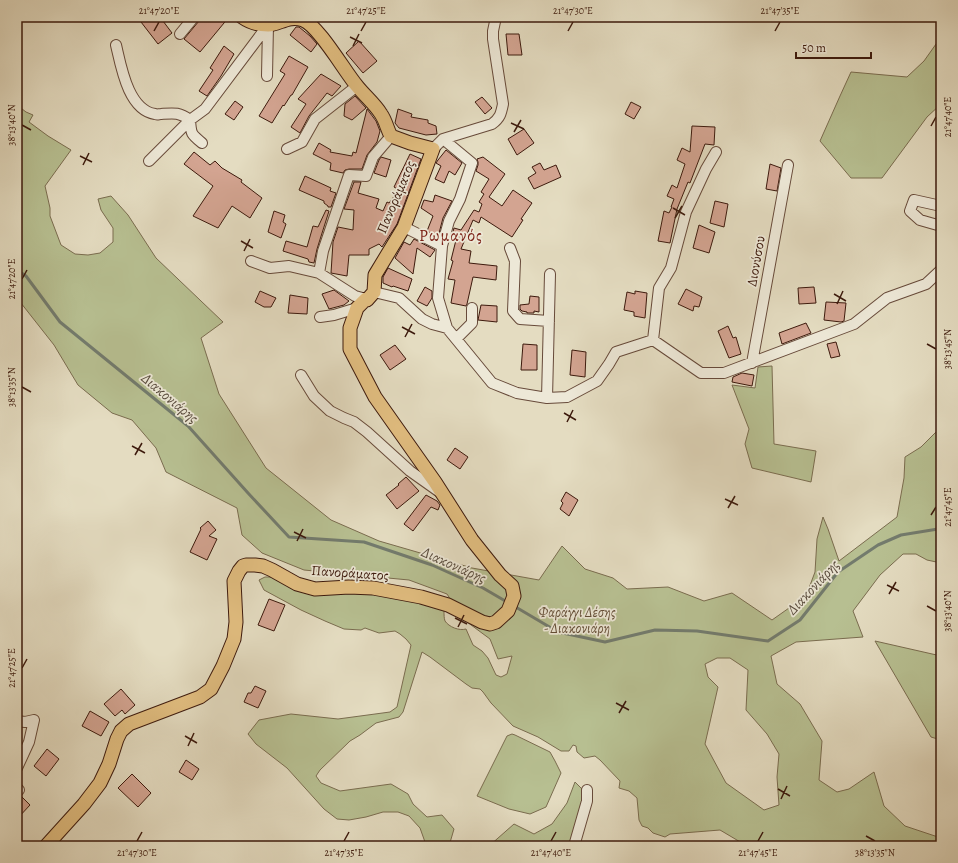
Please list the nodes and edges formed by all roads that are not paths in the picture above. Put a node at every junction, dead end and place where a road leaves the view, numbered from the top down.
1 (194, 17) edge
2 (242, 17) edge
3 (496, 17) edge
4 (268, 25) junction
5 (180, 34) dead end
6 (116, 44) dead end
7 (267, 76) dead end
8 (357, 86) junction
9 (190, 120) junction
10 (391, 136) junction
11 (443, 138) junction
12 (202, 142) dead end
13 (433, 149) junction
14 (287, 150) dead end
15 (716, 152) dead end
16 (149, 160) dead end
17 (788, 164) dead end
18 (941, 206) edge
19 (941, 226) edge
20 (404, 227) junction
21 (442, 246) junction
22 (510, 248) dead end
23 (251, 261) dead end
24 (941, 270) edge
25 (319, 273) junction
26 (550, 274) dead end
27 (366, 300) junction
28 (472, 308) dead end
29 (320, 317) dead end
30 (549, 322) junction
31 (447, 328) junction
32 (456, 339) junction
33 (653, 340) junction
34 (752, 363) junction
35 (301, 375) dead end
36 (547, 398) junction
37 (443, 494) junction
38 (17, 721) edge
39 (17, 768) edge
40 (587, 790) dead end
41 (46, 846) edge
42 (574, 846) edge

1 - 5 street
2 - 4 main road
3 - 11 street
4 - 7 street
4 - 8 main road
4 - 9 street
6 - 9 street
8 - 10 main road
8 - 14 street
9 - 12 street
9 - 16 street
10 - 13 main road
10 - 25 street
11 - 13 street
11 - 21 street
13 - 20 main road, Πανοράματος
15 - 33 street
17 - 34 street, Διονύσου
18 - 19 street
20 - 21 street
20 - 27 main road, Πανοράματος
21 - 31 street
22 - 30 street
23 - 25 street
24 - 34 street
25 - 27 street
26 - 30 street
27 - 29 street
27 - 31 street
27 - 37 main road, Πανοράματος
28 - 32 street
30 - 36 street
31 - 32 street
32 - 36 street
33 - 34 street
33 - 36 street
35 - 37 street
37 - 41 main road, Πανοράματος
38 - 39 street
40 - 42 street

